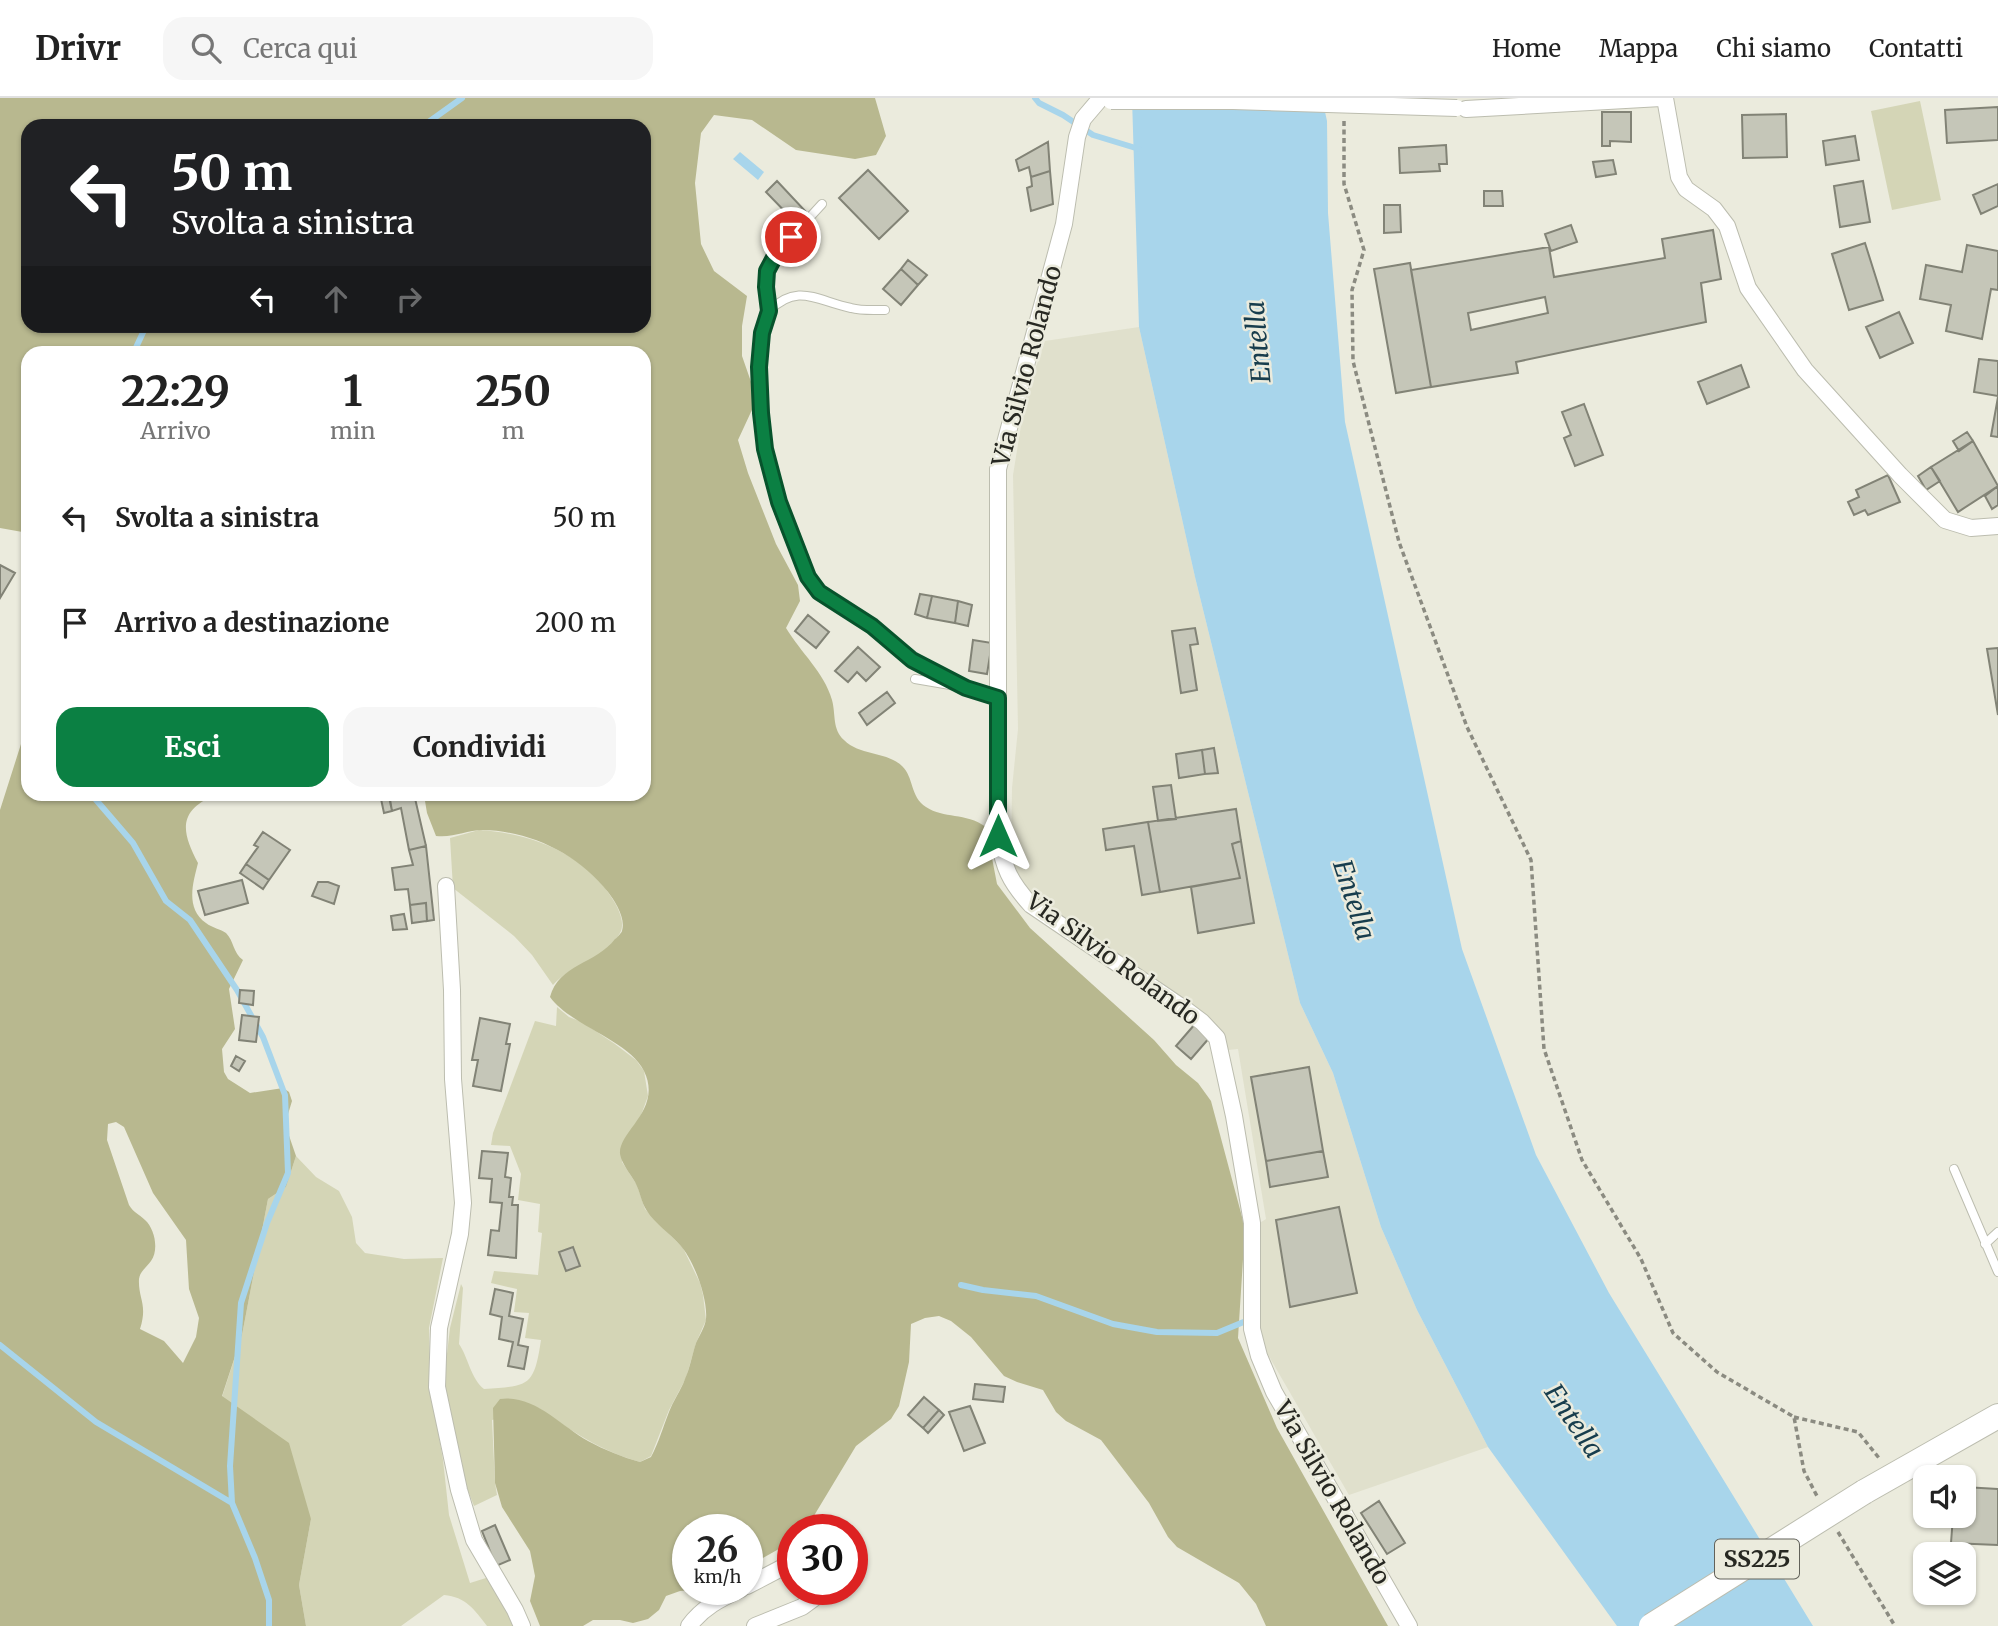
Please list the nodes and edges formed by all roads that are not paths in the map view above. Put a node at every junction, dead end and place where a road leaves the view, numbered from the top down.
1 (1663, 98) edge
2 (1104, 99) edge
3 (1464, 105) edge
4 (821, 204) dead end
5 (885, 310) dead end
6 (769, 311) junction
7 (1998, 526) edge
8 (915, 679) dead end
9 (966, 688) junction
10 (998, 698) junction
11 (446, 886) dead end
12 (1954, 1168) dead end
13 (1998, 1232) edge
14 (1985, 1244) junction
15 (1998, 1272) edge
16 (1998, 1416) edge
17 (709, 1605) edge
18 (806, 1605) edge
19 (522, 1626) edge
20 (688, 1626) edge
21 (755, 1626) edge
22 (1409, 1626) edge
23 (1651, 1626) edge

1 - 3 street
1 - 7 street
2 - 3 street, bridge
2 - 10 street, Via Silvio Rolando
4 - 6 lane
5 - 6 lane
6 - 9 lane
8 - 9 lane
9 - 10 lane
10 - 22 street, Via Silvio Rolando
11 - 19 street
12 - 14 lane
13 - 14 lane
14 - 15 lane
16 - 23 main road, SS225, bridge
17 - 20 street
18 - 21 street

